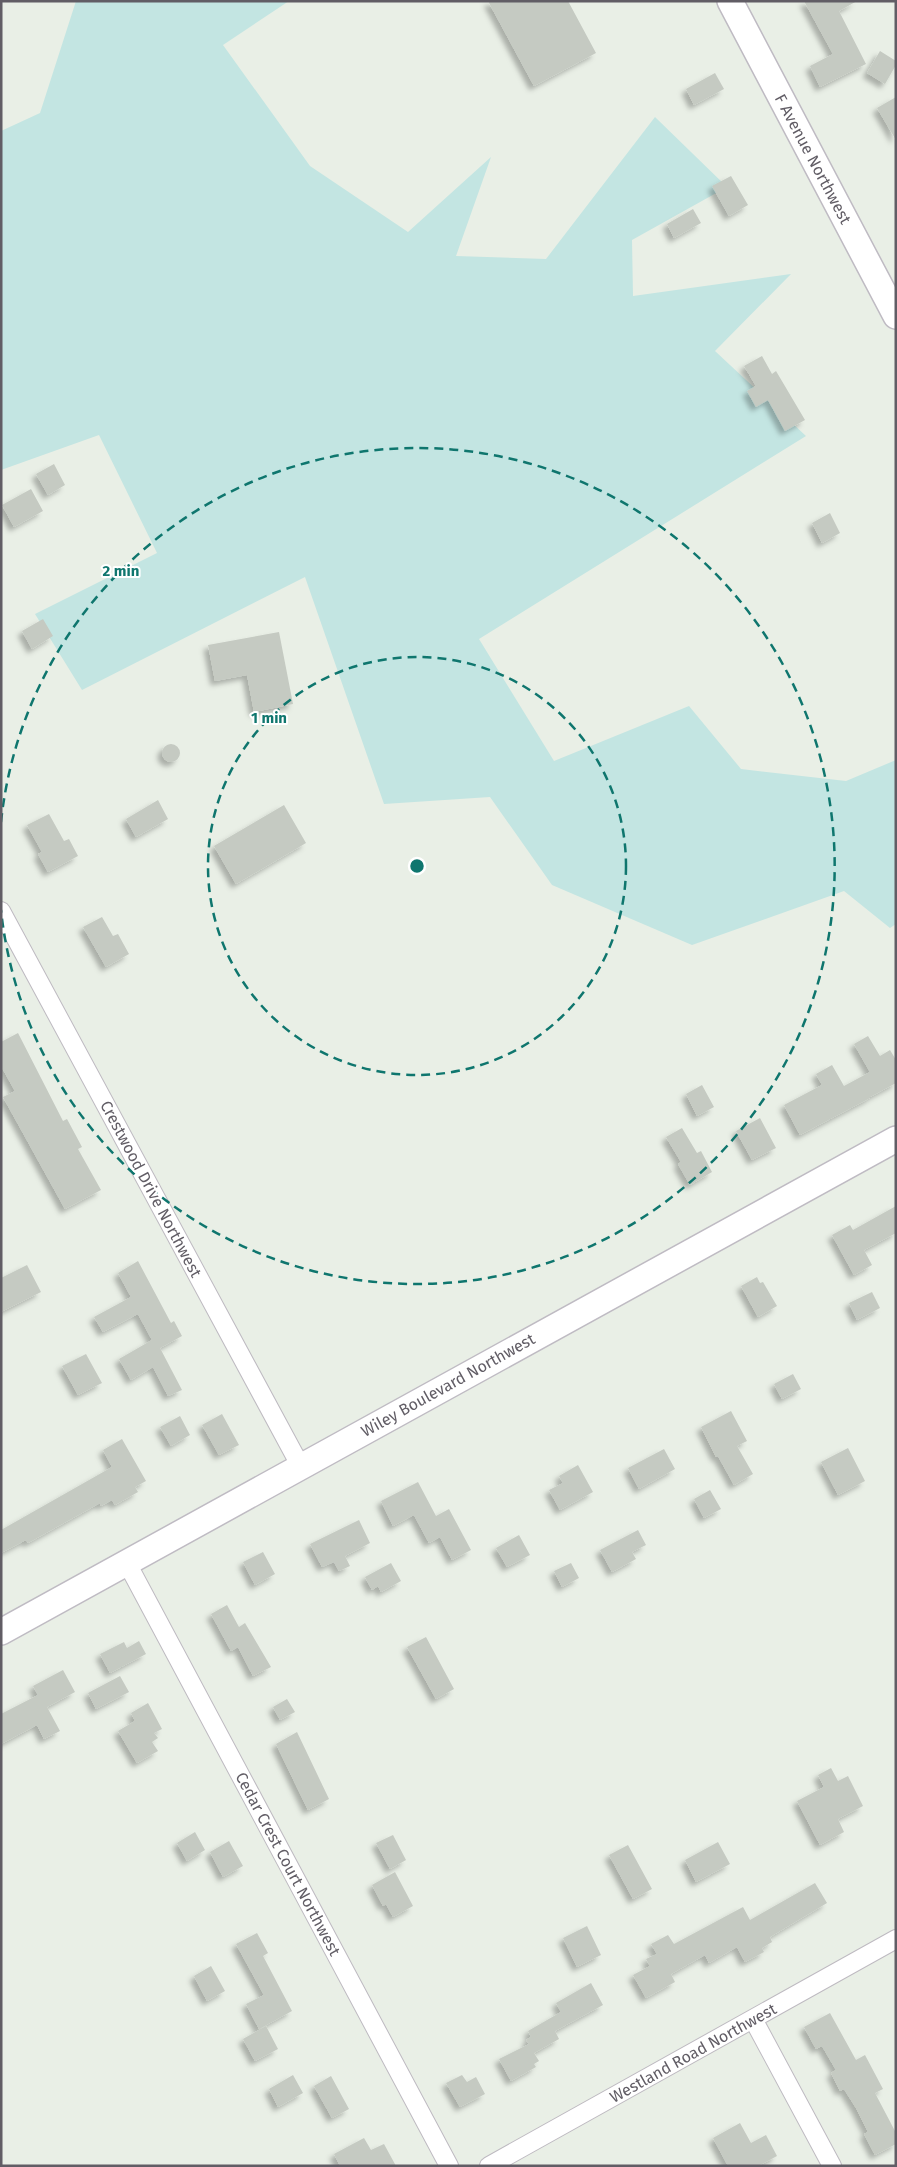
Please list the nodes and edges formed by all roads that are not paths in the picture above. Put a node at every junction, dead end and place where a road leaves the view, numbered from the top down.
1 (730, 1) edge
2 (896, 316) edge
3 (1, 911) edge
4 (896, 1139) edge
5 (301, 1467) junction
6 (127, 1563) junction
7 (1, 1632) edge
8 (896, 1939) edge
9 (753, 2019) junction
10 (449, 2166) edge
11 (489, 2166) edge
12 (832, 2166) edge

1 - 2 street, F Avenue Northwest
3 - 5 street, Crestwood Drive Northwest
4 - 5 street, Wiley Boulevard Northwest
5 - 6 street, Wiley Boulevard Northwest
6 - 7 street, Wiley Boulevard Northwest
6 - 10 street, Cedar Crest Court Northwest
8 - 9 street, Westland Road Northwest
9 - 11 street, Westland Road Northwest
9 - 12 street

